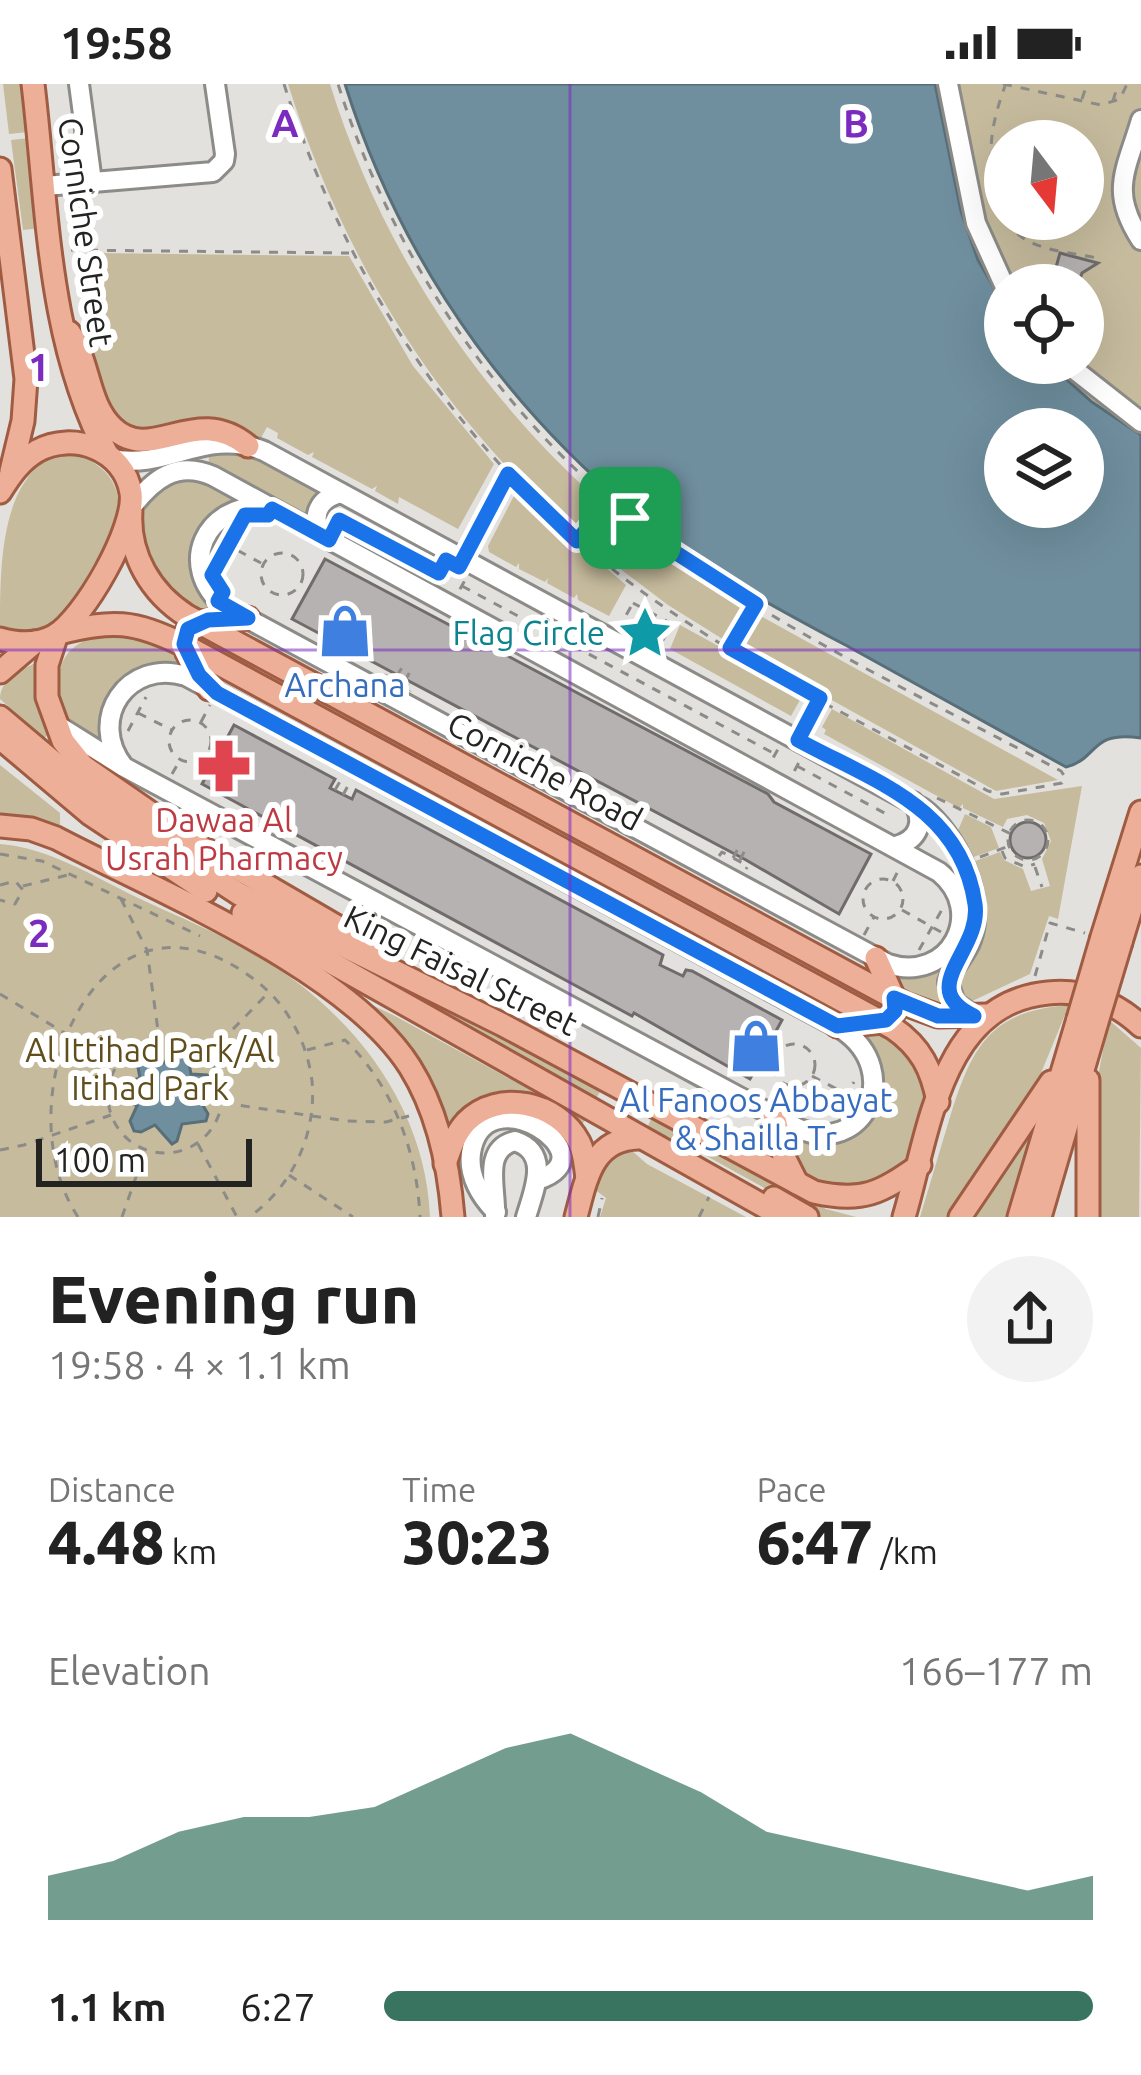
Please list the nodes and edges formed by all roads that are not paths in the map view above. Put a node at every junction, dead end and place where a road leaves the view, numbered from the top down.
1 (33, 84) edge
2 (79, 84) edge
3 (215, 84) edge
4 (948, 84) edge
5 (1141, 120) edge
6 (0, 170) edge
7 (92, 182) junction
8 (45, 186) junction
9 (1141, 240) edge
10 (995, 264) edge
11 (59, 321) junction
12 (1093, 384) edge
13 (1141, 422) edge
14 (248, 446) junction
15 (110, 456) junction
16 (5, 485) edge
17 (346, 496) junction
18 (266, 506) junction
19 (131, 510) junction
20 (322, 536) junction
21 (248, 618) junction
22 (198, 622) junction
23 (58, 633) junction
24 (0, 639) edge
25 (35, 642) junction
26 (184, 644) junction
27 (0, 672) edge
28 (209, 699) junction
29 (0, 717) edge
30 (53, 723) junction
31 (0, 738) edge
32 (40, 764) junction
33 (124, 767) junction
34 (913, 802) junction
35 (1141, 812) edge
36 (0, 826) edge
37 (896, 846) junction
38 (1141, 876) edge
39 (230, 928) junction
40 (876, 958) junction
41 (327, 962) junction
42 (380, 966) junction
43 (894, 998) junction
44 (981, 1016) junction
45 (1088, 1020) junction
46 (883, 1022) junction
47 (837, 1026) junction
48 (1141, 1026) edge
49 (364, 1028) junction
50 (1078, 1050) junction
51 (938, 1102) junction
52 (771, 1114) junction
53 (638, 1138) junction
54 (445, 1164) junction
55 (920, 1165) junction
56 (591, 1187) junction
57 (806, 1188) junction
58 (750, 1198) junction
59 (496, 1215) edge
60 (453, 1217) edge
61 (526, 1217) edge
62 (594, 1217) edge
63 (783, 1217) edge
64 (807, 1217) edge
65 (864, 1217) edge
66 (904, 1217) edge
67 (960, 1217) edge
68 (1019, 1217) edge
69 (1040, 1217) edge
70 (1088, 1217) edge

1 - 8 main road, Corniche Street
2 - 7 lane
3 - 7 lane
4 - 10 lane
5 - 9 lane
6 - 16 main road
7 - 8 lane
8 - 11 main road, Corniche Street
11 - 14 main road
11 - 15 main road, Corniche Street
12 - 13 lane
14 - 15 lane
14 - 17 lane
15 - 16 main road
15 - 19 main road, Corniche Street
17 - 20 lane
17 - 34 lane
18 - 19 lane
18 - 20 lane
18 - 21 lane
19 - 22 main road, Corniche Road
19 - 23 main road
20 - 37 lane
21 - 22 main road
21 - 40 lane
22 - 26 main road
22 - 43 main road, Corniche Road
23 - 25 main road, Corniche Road
23 - 26 main road, Corniche Road
23 - 30 main road
24 - 25 main road
25 - 27 main road
26 - 28 main road
26 - 46 main road, Corniche Road
28 - 33 lane
28 - 47 lane
29 - 32 main road, King Faisal Street
30 - 33 lane
30 - 42 main road
31 - 32 main road, King Faisal Street
32 - 41 main road, King Faisal Street
32 - 42 main road, King Faisal Street
33 - 52 lane
34 - 37 lane
34 - 44 lane
35 - 45 main road, bridge
36 - 39 main road
37 - 40 lane
38 - 45 main road, bridge
39 - 41 main road
39 - 49 main road
40 - 43 main road
41 - 49 main road
41 - 53 main road, King Faisal Street
42 - 57 main road, King Faisal Street
43 - 44 main road, Corniche Road
43 - 46 main road
44 - 48 main road
44 - 51 main road
45 - 50 main road
46 - 47 main road
46 - 51 main road, Corniche Road
47 - 52 lane
49 - 54 main road
50 - 67 main road
50 - 68 main road
50 - 69 main road
50 - 70 main road
51 - 55 main road
52 - 57 main road
53 - 56 main road
53 - 58 main road, King Faisal Street
54 - 56 main road
54 - 60 main road
55 - 57 main road, King Faisal Street
55 - 66 main road
56 - 62 main road
57 - 65 main road
58 - 63 main road, King Faisal Street
58 - 64 main road
59 - 61 lane

